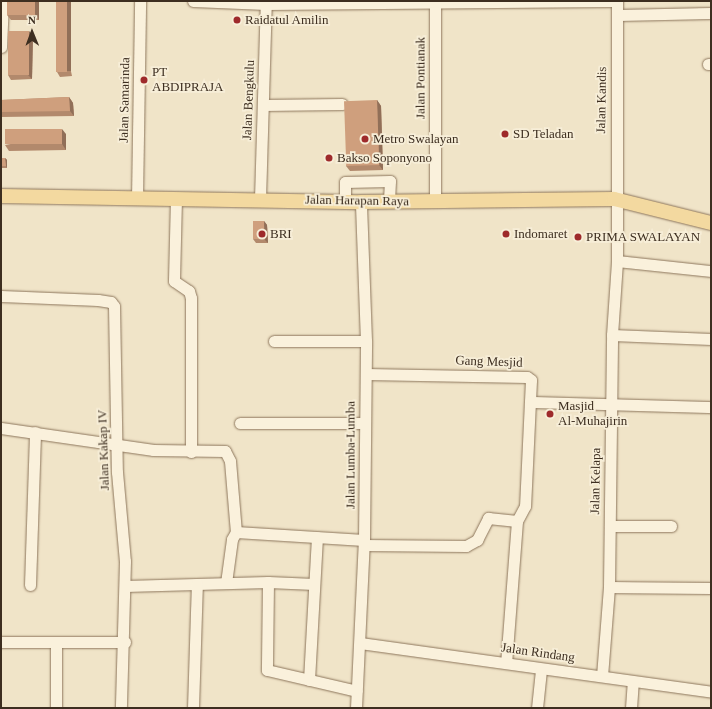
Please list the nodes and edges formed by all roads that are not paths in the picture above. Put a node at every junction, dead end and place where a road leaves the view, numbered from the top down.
1 (3, 1) edge
2 (140, 1) edge
3 (193, 1) edge
4 (613, 1) edge
5 (617, 1) edge
6 (224, 2) edge
7 (435, 2) edge
8 (266, 3) edge
9 (711, 13) edge
10 (618, 15) junction
11 (1, 47) edge
12 (342, 104) dead end
13 (263, 105) junction
14 (1, 196) edge
15 (176, 198) junction
16 (137, 199) junction
17 (260, 199) junction
18 (614, 200) junction
19 (345, 202) junction
20 (361, 202) junction
21 (389, 202) junction
22 (435, 202) junction
23 (711, 222) edge
24 (617, 261) junction
25 (711, 271) edge
26 (1, 296) edge
27 (612, 335) junction
28 (711, 339) edge
29 (274, 341) dead end
30 (366, 341) junction
31 (366, 374) junction
32 (530, 402) junction
33 (611, 404) junction
34 (711, 407) edge
35 (240, 423) dead end
36 (365, 423) junction
37 (1, 428) edge
38 (35, 432) junction
39 (117, 446) junction
40 (191, 452) junction
41 (518, 521) junction
42 (610, 526) junction
43 (671, 526) dead end
44 (236, 532) junction
45 (317, 538) junction
46 (364, 543) junction
47 (268, 582) junction
48 (226, 583) junction
49 (197, 584) junction
50 (314, 584) junction
51 (30, 585) dead end
52 (125, 586) junction
53 (609, 587) junction
54 (711, 588) edge
55 (1, 642) edge
56 (125, 642) junction
57 (56, 644) junction
58 (360, 644) junction
59 (506, 663) junction
60 (541, 669) junction
61 (602, 676) junction
62 (309, 680) junction
63 (633, 682) junction
64 (357, 691) junction
65 (711, 692) edge
66 (56, 708) edge
67 (121, 708) edge
68 (193, 708) edge
69 (356, 708) edge
70 (538, 708) edge
71 (631, 708) edge

1 - 11 street
2 - 16 street, Jalan Samarinda
3 - 6 street
4 - 7 street
5 - 10 street, Jalan Kandis
6 - 8 street
7 - 8 street
7 - 22 street, Jalan Pontianak
8 - 13 street, Jalan Bengkulu
9 - 10 street
10 - 18 street, Jalan Kandis
12 - 13 street
13 - 17 street, Jalan Bengkulu
14 - 16 main road, Jalan Harapan Raya
15 - 16 main road, Jalan Harapan Raya
15 - 17 main road, Jalan Harapan Raya
15 - 40 street
17 - 19 main road, Jalan Harapan Raya
18 - 22 main road, Jalan Harapan Raya
18 - 23 main road, Jalan Harapan Raya
18 - 24 street, Jalan Kelapa
19 - 20 main road, Jalan Harapan Raya
19 - 21 street
20 - 21 main road, Jalan Harapan Raya
20 - 30 street, Jalan Lumba-Lumba
21 - 22 main road, Jalan Harapan Raya
24 - 25 street
24 - 27 street, Jalan Kelapa
26 - 39 street, Jalan Kakap IV
27 - 28 street
27 - 33 street, Jalan Kelapa
29 - 30 street
30 - 31 street, Jalan Lumba-Lumba
31 - 32 street, Gang Mesjid
31 - 36 street, Jalan Lumba-Lumba
32 - 33 street
32 - 41 street
33 - 34 street
33 - 42 street, Jalan Kelapa
35 - 36 street
36 - 46 street, Jalan Lumba-Lumba
37 - 38 street
38 - 39 street
38 - 51 street
39 - 40 street
39 - 52 street, Jalan Kakap IV
40 - 44 street
41 - 46 street
41 - 59 street
42 - 43 street
42 - 53 street, Jalan Kelapa
44 - 45 street
44 - 48 street
45 - 46 street
45 - 50 street
46 - 58 street, Jalan Lumba-Lumba
47 - 48 street
47 - 50 street
47 - 62 street
48 - 49 street
49 - 52 street
49 - 68 street
50 - 62 street
52 - 56 street, Jalan Kakap IV
53 - 54 street
53 - 61 street, Jalan Kelapa
55 - 57 street
56 - 57 street
56 - 67 street, Jalan Kakap IV
57 - 66 street
58 - 59 street, Jalan Rindang
58 - 64 street, Jalan Lumba-Lumba
59 - 60 street, Jalan Rindang
60 - 61 street, Jalan Rindang
60 - 70 street
61 - 63 street, Jalan Rindang
62 - 64 street
63 - 65 street, Jalan Rindang
63 - 71 street
64 - 69 street, Jalan Lumba-Lumba

